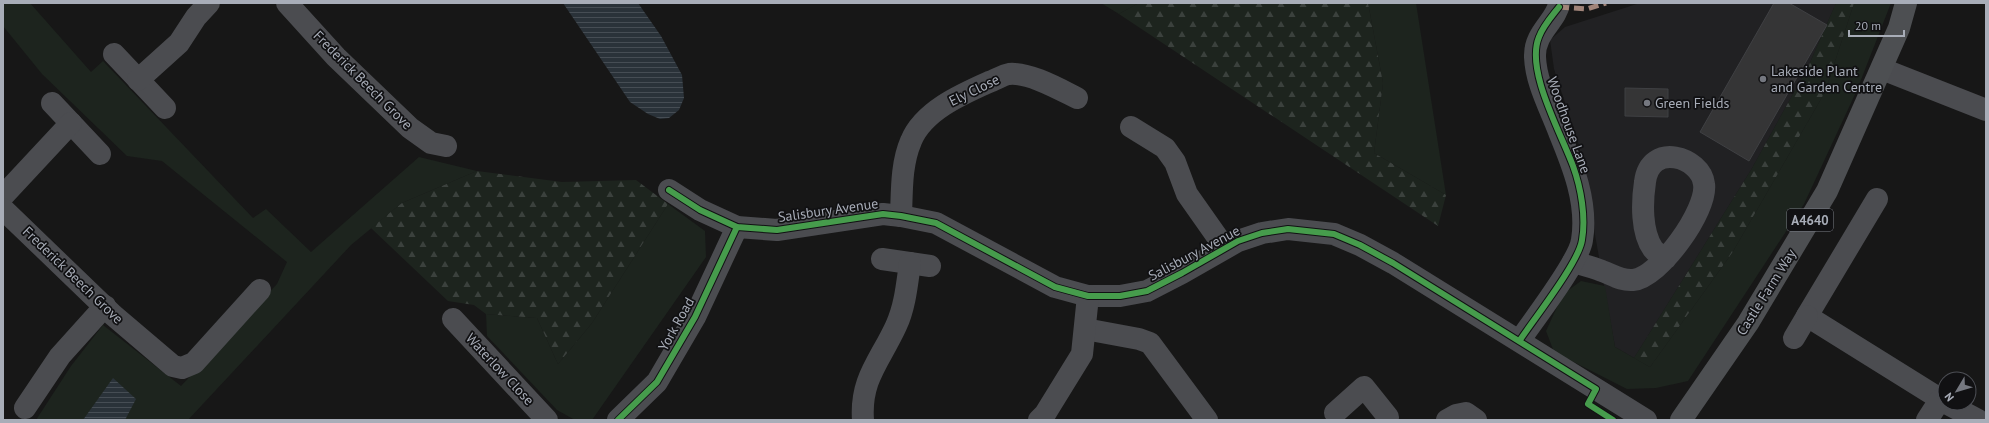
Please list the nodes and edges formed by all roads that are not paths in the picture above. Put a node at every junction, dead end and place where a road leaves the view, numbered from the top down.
1 (209, 3) edge
2 (1559, 3) edge
3 (1906, 3) edge
4 (299, 7) edge
5 (114, 54) dead end
6 (1882, 69) junction
7 (138, 80) junction
8 (1077, 98) dead end
9 (52, 103) dead end
10 (165, 108) dead end
11 (1986, 110) edge
12 (71, 123) junction
13 (1131, 127) dead end
14 (446, 146) dead end
15 (100, 154) dead end
16 (670, 190) dead end
17 (3, 196) edge
18 (1877, 198) dead end
19 (3, 209) edge
20 (901, 216) junction
21 (737, 226) junction
22 (1225, 248) junction
23 (1666, 258) dead end
24 (882, 259) dead end
25 (1573, 262) junction
26 (260, 290) dead end
27 (1088, 296) junction
28 (104, 306) junction
29 (1807, 316) junction
30 (453, 319) dead end
31 (1085, 330) junction
32 (1794, 338) dead end
33 (1520, 340) junction
34 (1937, 398) edge
35 (25, 408) dead end
36 (1937, 409) edge
37 (1961, 411) edge
38 (1335, 413) dead end
39 (1388, 417) dead end
40 (547, 420) edge
41 (618, 420) edge
42 (863, 420) edge
43 (1039, 420) edge
44 (1207, 420) edge
45 (1447, 420) edge
46 (1476, 420) edge
47 (1646, 420) edge
48 (1681, 420) edge
49 (1927, 420) edge
50 (1978, 420) edge

1 - 7 street
2 - 25 street, Woodhouse Lane
3 - 6 main road, Castle Farm Way / A4640
4 - 14 street, Frederick Beech Grove
5 - 7 street
6 - 11 street
6 - 48 main road, Castle Farm Way / A4640
7 - 10 street
8 - 20 street, Ely Close
9 - 12 street
12 - 15 street
12 - 17 street
13 - 22 street
16 - 21 street, Salisbury Avenue
18 - 29 street
19 - 28 street, Frederick Beech Grove
20 - 21 street, Salisbury Avenue
20 - 27 street, Salisbury Avenue
21 - 41 street, York Road
22 - 27 street, Salisbury Avenue
22 - 33 street, Salisbury Avenue
23 - 25 street
24 - 42 street
25 - 33 street, Woodhouse Lane
26 - 28 street, Frederick Beech Grove
27 - 31 street
28 - 35 street
29 - 32 street
29 - 34 street
30 - 40 street, Waterlow Close
31 - 43 street
31 - 44 street
33 - 47 street, Salisbury Avenue
36 - 49 street
37 - 50 street
38 - 39 street
45 - 46 street

